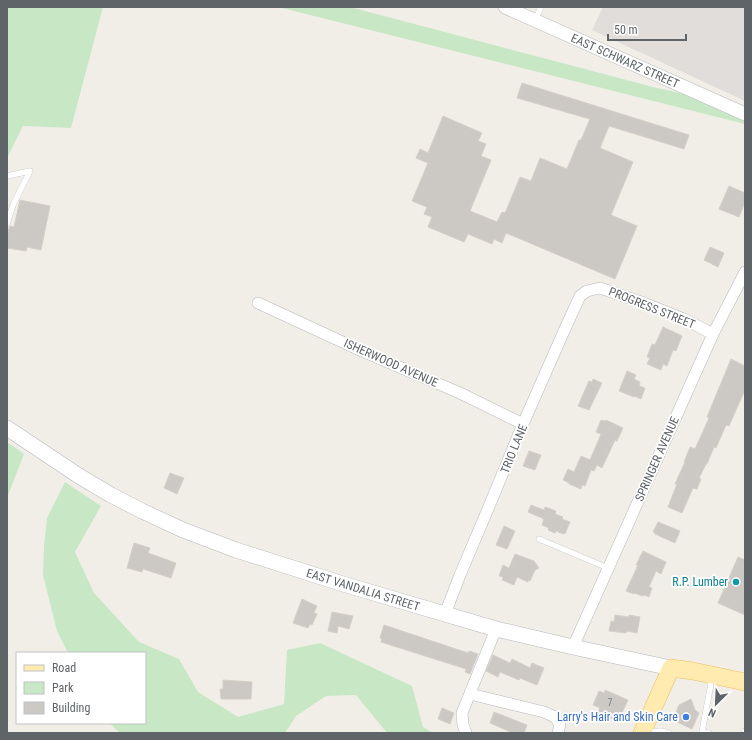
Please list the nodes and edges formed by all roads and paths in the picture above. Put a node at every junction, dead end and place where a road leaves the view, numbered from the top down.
1 (505, 7) edge
2 (541, 7) edge
3 (535, 20) junction
4 (745, 114) edge
5 (7, 176) edge
6 (7, 224) edge
7 (745, 272) edge
8 (591, 289) joint
9 (258, 303) dead end
10 (713, 334) junction
11 (523, 424) junction
12 (7, 428) edge
13 (540, 539) dead end
14 (608, 568) junction
15 (445, 614) junction
16 (496, 628) junction
17 (573, 647) junction
18 (671, 668) junction
19 (713, 675) junction
20 (745, 682) edge
21 (470, 694) junction
22 (702, 732) edge
23 (466, 733) edge
24 (558, 733) edge
25 (642, 733) edge
26 (669, 733) edge
27 (709, 733) edge

1 - 3 street, EAST SCHWARZ STREET
2 - 3 lane
3 - 4 street, EAST SCHWARZ STREET
5 - 6 lane
7 - 10 street, SPRINGER AVENUE
8 - 10 street, PROGRESS STREET
8 - 11 street, TRIO LANE
9 - 11 street, ISHERWOOD AVENUE
10 - 14 street, SPRINGER AVENUE
11 - 15 street, TRIO LANE
12 - 15 main road, EAST VANDALIA STREET
13 - 14 lane
14 - 17 street, SPRINGER AVENUE
15 - 16 main road, EAST VANDALIA STREET
16 - 17 main road, EAST VANDALIA STREET
16 - 21 street
17 - 18 main road, EAST VANDALIA STREET
18 - 19 main road, EAST VANDALIA STREET
18 - 25 main road
19 - 20 main road, EAST VANDALIA STREET
19 - 22 lane
21 - 23 street
21 - 24 street
22 - 27 lane
25 - 26 lane

